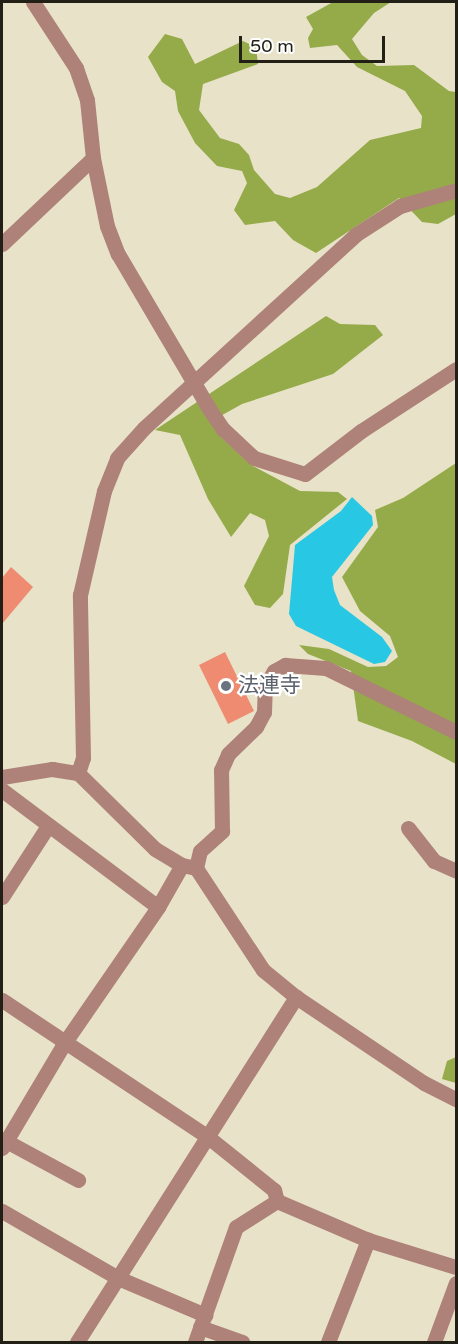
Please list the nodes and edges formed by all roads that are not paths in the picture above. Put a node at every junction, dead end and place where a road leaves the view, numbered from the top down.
1 (33, 2) edge
2 (93, 158) junction
3 (456, 190) edge
4 (2, 244) edge
5 (456, 369) edge
6 (195, 381) junction
7 (456, 732) edge
8 (78, 773) junction
9 (2, 777) edge
10 (2, 790) edge
11 (48, 826) junction
12 (408, 828) dead end
13 (189, 866) junction
14 (456, 871) edge
15 (2, 897) edge
16 (158, 907) junction
17 (296, 998) junction
18 (2, 1000) edge
19 (65, 1042) junction
20 (456, 1099) edge
21 (208, 1137) junction
22 (4, 1145) edge
23 (78, 1180) dead end
24 (277, 1201) junction
25 (2, 1211) edge
26 (368, 1240) junction
27 (456, 1268) edge
28 (118, 1278) junction
29 (456, 1283) edge
30 (202, 1321) junction
31 (77, 1342) edge
32 (195, 1342) edge
33 (242, 1342) edge
34 (328, 1342) edge
35 (434, 1342) edge

1 - 2 street
2 - 4 street
2 - 6 street
3 - 6 street
5 - 6 street
6 - 8 street
7 - 13 street
8 - 9 street
8 - 13 street
10 - 11 street
11 - 15 street
11 - 16 street
12 - 14 street
13 - 16 street
13 - 17 street
16 - 19 street
17 - 20 street
17 - 21 street
18 - 19 street
19 - 21 street
19 - 22 street
21 - 24 street
21 - 28 street
22 - 23 street
24 - 26 street
24 - 30 street
25 - 28 street
26 - 27 street
26 - 34 street
28 - 30 street
28 - 31 street
29 - 35 street
30 - 32 street
30 - 33 street

